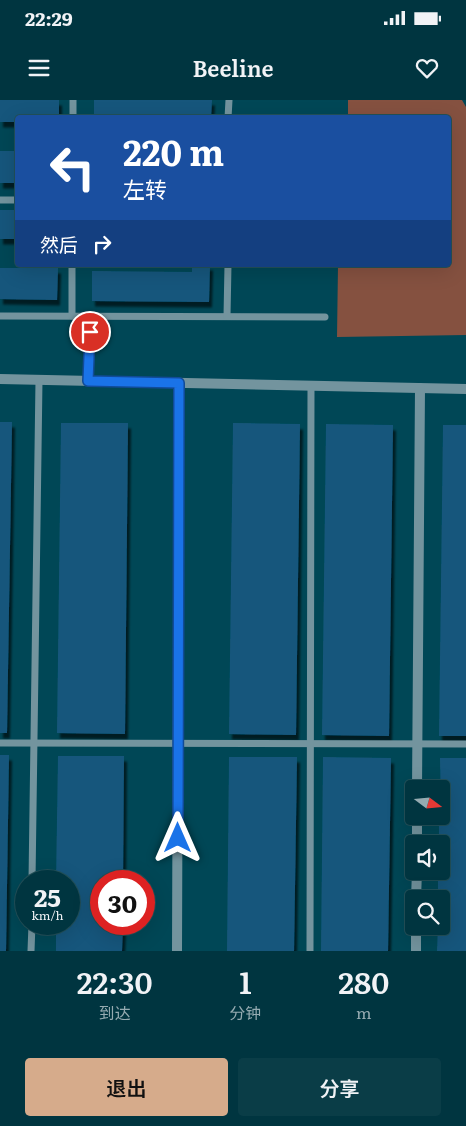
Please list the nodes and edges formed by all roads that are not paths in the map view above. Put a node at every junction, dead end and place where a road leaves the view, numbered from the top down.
1 (73, 100) edge
2 (228, 100) edge
3 (73, 115) edge
4 (228, 115) edge
5 (0, 200) edge
6 (15, 200) edge
7 (72, 267) edge
8 (228, 267) edge
9 (0, 316) edge
10 (72, 316) junction
11 (90, 316) junction
12 (228, 316) junction
13 (325, 317) dead end
14 (0, 379) edge
15 (39, 380) junction
16 (88, 381) junction
17 (179, 383) junction
18 (311, 386) junction
19 (420, 388) junction
20 (466, 389) edge
21 (0, 743) edge
22 (34, 743) junction
23 (178, 744) junction
24 (310, 744) junction
25 (417, 744) junction
26 (466, 744) edge
27 (417, 780) edge
28 (32, 870) edge
29 (32, 935) edge
30 (416, 935) edge
31 (32, 951) edge
32 (177, 951) edge
33 (310, 951) edge
34 (416, 951) edge

1 - 3 lane
2 - 4 lane
5 - 6 lane
7 - 10 lane
8 - 12 lane
9 - 10 lane
10 - 11 lane
11 - 12 lane
11 - 16 lane
12 - 13 lane
14 - 15 street
15 - 16 street
15 - 22 lane
16 - 17 street
17 - 18 street
17 - 23 street
18 - 19 street
18 - 24 lane
19 - 20 street
19 - 25 street
21 - 22 lane
22 - 23 lane
22 - 28 lane
23 - 24 lane
23 - 32 street
24 - 25 lane
24 - 33 lane
25 - 26 lane
25 - 27 street
29 - 31 lane
30 - 34 street

